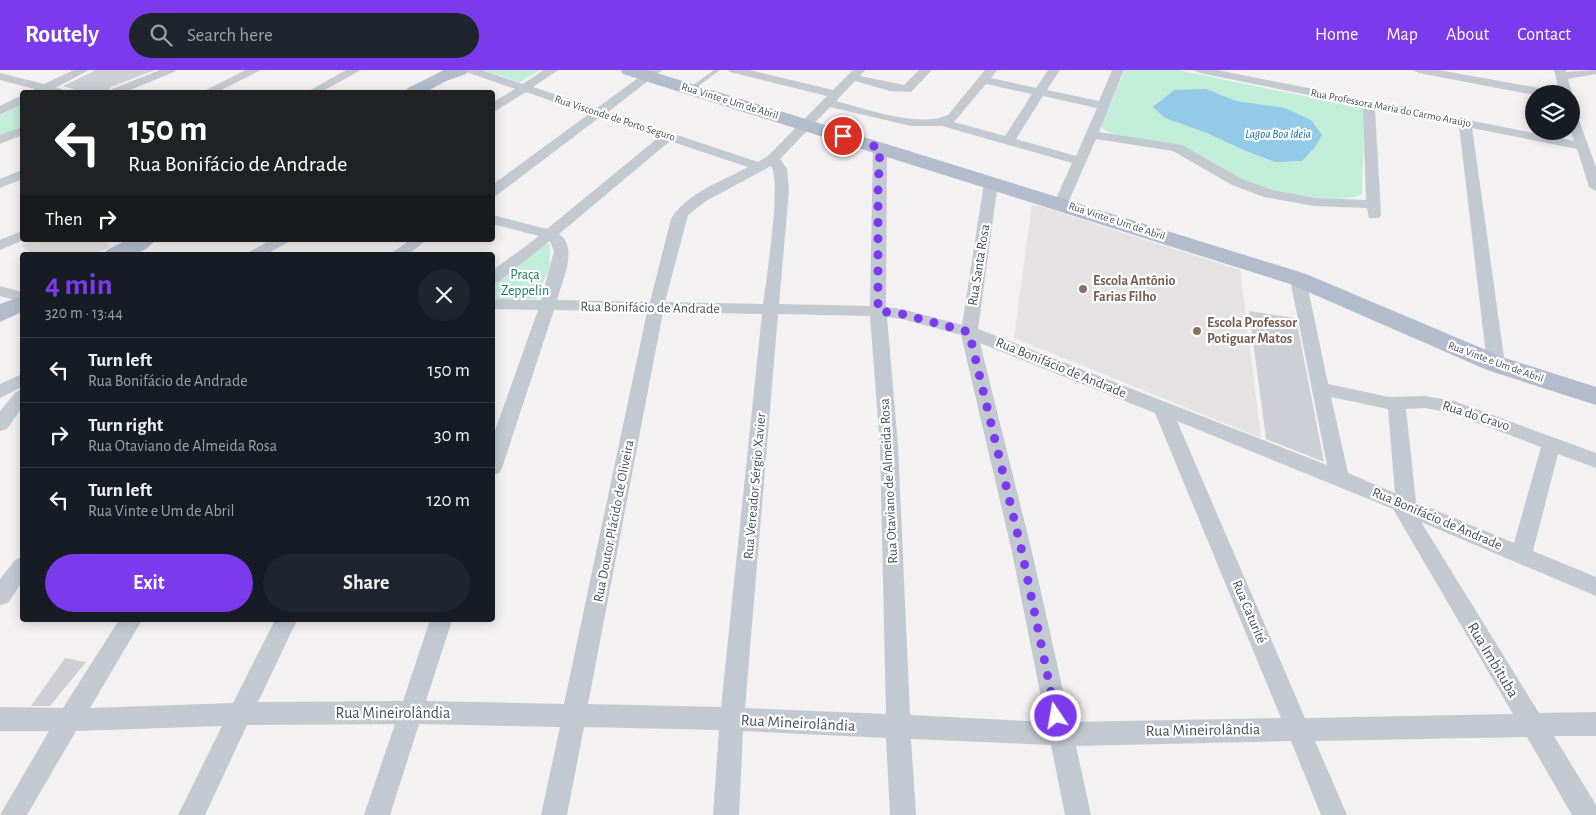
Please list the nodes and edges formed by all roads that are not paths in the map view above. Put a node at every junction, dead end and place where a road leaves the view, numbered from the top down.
1 (83, 70) edge
2 (170, 70) edge
3 (256, 70) edge
4 (355, 70) edge
5 (460, 70) edge
6 (470, 70) edge
7 (552, 70) edge
8 (629, 70) edge
9 (717, 70) edge
10 (734, 70) edge
11 (926, 70) edge
12 (1054, 70) edge
13 (1118, 70) edge
14 (1200, 70) edge
15 (1419, 70) edge
16 (856, 72) edge
17 (1596, 72) edge
18 (652, 73) edge
19 (1561, 73) edge
20 (443, 74) edge
21 (987, 75) edge
22 (0, 76) edge
23 (525, 88) junction
24 (691, 89) junction
25 (1525, 89) edge
26 (41, 90) edge
27 (121, 90) edge
28 (212, 90) edge
29 (317, 90) edge
30 (417, 90) edge
31 (1040, 92) junction
32 (831, 98) junction
33 (20, 101) edge
34 (1370, 104) junction
35 (1104, 106) junction
36 (495, 107) edge
37 (0, 111) edge
38 (599, 113) junction
39 (944, 123) junction
40 (1465, 123) junction
41 (806, 124) junction
42 (20, 132) edge
43 (1092, 135) junction
44 (668, 136) junction
45 (0, 140) edge
46 (1580, 140) edge
47 (1008, 141) junction
48 (1582, 146) junction
49 (880, 148) junction
50 (1080, 161) junction
51 (767, 163) junction
52 (1594, 173) edge
53 (20, 175) edge
54 (992, 183) junction
55 (0, 184) edge
56 (1596, 187) edge
57 (495, 190) edge
58 (1061, 203) junction
59 (495, 220) edge
60 (550, 234) junction
61 (20, 237) edge
62 (140, 242) edge
63 (278, 242) edge
64 (417, 242) edge
65 (0, 246) edge
66 (121, 252) edge
67 (260, 252) edge
68 (402, 252) edge
69 (495, 277) edge
70 (1298, 278) junction
71 (0, 292) edge
72 (20, 297) edge
73 (20, 304) edge
74 (495, 304) edge
75 (547, 306) junction
76 (656, 308) junction
77 (769, 309) junction
78 (878, 311) junction
79 (0, 314) edge
80 (969, 332) junction
81 (1496, 364) junction
82 (20, 381) edge
83 (1322, 389) junction
84 (0, 392) edge
85 (1596, 396) edge
86 (20, 399) edge
87 (1397, 404) junction
88 (1163, 409) junction
89 (0, 424) edge
90 (1551, 444) junction
91 (495, 459) edge
92 (1596, 461) edge
93 (1339, 478) junction
94 (1403, 505) junction
95 (1521, 555) junction
96 (20, 569) edge
97 (1596, 586) edge
98 (0, 596) edge
99 (130, 622) edge
100 (285, 622) edge
101 (440, 622) edge
102 (411, 712) junction
103 (240, 714) junction
104 (576, 715) junction
105 (0, 719) edge
106 (732, 719) junction
107 (69, 720) junction
108 (1596, 724) edge
109 (1532, 725) junction
110 (898, 728) junction
111 (1298, 728) junction
112 (1060, 734) junction
113 (13, 815) edge
114 (191, 815) edge
115 (377, 815) edge
116 (554, 815) edge
117 (726, 815) edge
118 (904, 815) edge
119 (1078, 815) edge
120 (1334, 815) edge
121 (1586, 815) edge

1 - 26 street
2 - 27 street
3 - 28 street
4 - 29 street
5 - 20 main road
6 - 23 street, Rua Visconde de Porto Seguro
7 - 23 street
8 - 18 main road, Rua Vinte e Um de Abril
9 - 24 lane
10 - 32 street
11 - 16 street
12 - 31 street
13 - 35 street
14 - 34 street, Rua Professora Maria do Carmo Araújo
15 - 25 street
16 - 32 street, Rua Doutor Plácido de Oliveira
17 - 19 street
18 - 24 main road, Rua Vinte e Um de Abril
18 - 38 street
20 - 30 main road
21 - 31 street
21 - 39 street
22 - 26 street
23 - 36 street
23 - 38 street, Rua Visconde de Porto Seguro
24 - 41 main road, Rua Vinte e Um de Abril
31 - 35 street
31 - 47 street
32 - 39 street
32 - 41 street, Rua Doutor Plácido de Oliveira
33 - 37 street
34 - 40 street, Rua Professora Maria do Carmo Araújo
34 - 43 street
35 - 43 street
38 - 44 street, Rua Visconde de Porto Seguro
38 - 57 street
39 - 47 street
40 - 48 street, Rua Professora Maria do Carmo Araújo
40 - 81 street
41 - 49 main road, Rua Vinte e Um de Abril
41 - 51 street, Rua Doutor Plácido de Oliveira
42 - 45 street
43 - 50 street
44 - 51 street, Rua Visconde de Porto Seguro
44 - 60 street
46 - 48 street
47 - 50 street
48 - 52 street
49 - 54 main road, Rua Vinte e Um de Abril
49 - 78 street, Rua Otaviano de Almeida Rosa
50 - 58 street
51 - 76 street, Rua Doutor Plácido de Oliveira
51 - 77 street, Rua Vereador Sérgio Xavier
52 - 56 street
53 - 55 street
54 - 58 main road, Rua Vinte e Um de Abril
54 - 80 street, Rua Santa Rosa
58 - 70 main road, Rua Vinte e Um de Abril
59 - 60 street
60 - 69 street
60 - 75 street
61 - 65 street
62 - 66 main road
63 - 67 street
64 - 68 street
70 - 81 main road, Rua Vinte e Um de Abril
70 - 83 street
71 - 72 street
73 - 79 main road
74 - 75 street, Rua Bonifácio de Andrade
75 - 76 street, Rua Bonifácio de Andrade
75 - 91 street
76 - 77 street, Rua Bonifácio de Andrade
76 - 104 street, Rua Doutor Plácido de Oliveira
77 - 78 street, Rua Bonifácio de Andrade
77 - 106 street, Rua Vereador Sérgio Xavier
78 - 80 street, Rua Bonifácio de Andrade
78 - 110 street, Rua Otaviano de Almeida Rosa
80 - 88 street, Rua Bonifácio de Andrade
80 - 112 street, Rua Santa Rosa
81 - 85 main road, Rua Vinte e Um de Abril
82 - 84 street
83 - 87 street, Rua do Cravo
83 - 93 street
86 - 89 street
87 - 90 street, Rua do Cravo
87 - 94 street
88 - 93 street, Rua Bonifácio de Andrade
88 - 111 street, Rua Caturité
90 - 92 street, Rua do Cravo
90 - 95 street
93 - 94 street, Rua Bonifácio de Andrade
94 - 95 street, Rua Bonifácio de Andrade
94 - 109 street, Rua Imbituba
95 - 97 street, Rua Bonifácio de Andrade
96 - 98 street
99 - 107 street
100 - 103 street
101 - 102 street
102 - 103 street, Rua Mineirolândia
102 - 104 street, Rua Mineirolândia
102 - 115 street
103 - 107 street, Rua Mineirolândia
103 - 114 street
104 - 106 street, Rua Mineirolândia
104 - 116 street, Rua Doutor Plácido de Oliveira
105 - 107 street, Rua Mineirolândia
106 - 110 street, Rua Mineirolândia
106 - 117 street, Rua Vereador Sérgio Xavier
107 - 113 street
108 - 109 street, Rua Mineirolândia
109 - 111 street, Rua Mineirolândia
109 - 121 street, Rua Imbituba
110 - 112 street, Rua Mineirolândia
110 - 118 street, Rua Otaviano de Almeida Rosa
111 - 112 street, Rua Mineirolândia
111 - 120 street, Rua Caturité
112 - 119 street, Rua Santa Rosa

